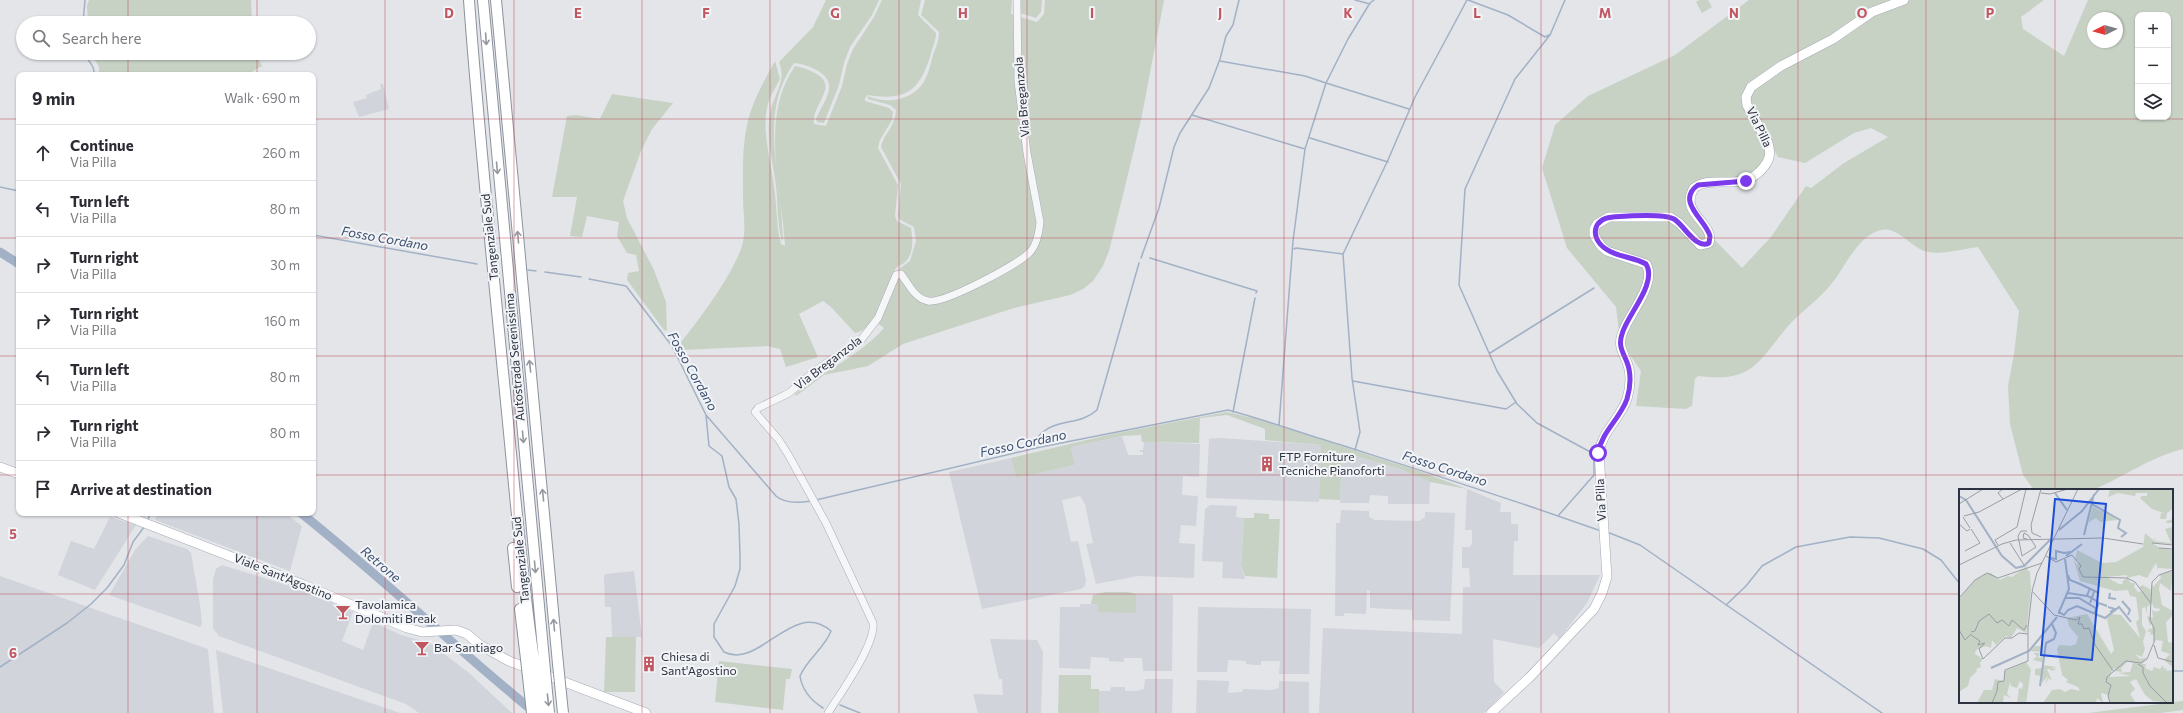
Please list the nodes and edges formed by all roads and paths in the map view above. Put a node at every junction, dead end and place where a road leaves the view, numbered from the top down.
1 (463, 0) edge
2 (469, 0) edge
3 (483, 0) edge
4 (496, 0) edge
5 (1017, 0) edge
6 (1904, 0) edge
7 (0, 467) edge
8 (16, 473) edge
9 (128, 516) edge
10 (535, 660) junction
11 (532, 713) edge
12 (539, 713) edge
13 (549, 713) edge
14 (563, 713) edge
15 (646, 713) edge
16 (828, 713) edge
17 (1491, 713) edge

1 - 10 highway, Tangenziale Sud
2 - 10 highway, Tangenziale Sud
3 -> 10 highway, Autostrada Serenissima
14 -> 4 highway, Autostrada Serenissima, bridge
5 - 16 street, Via Breganzola
6 - 17 main road, Via Pilla
7 - 8 main road
9 - 15 main road, Viale Sant'Agostino
10 - 11 highway, Tangenziale Sud, bridge
10 - 12 highway, Tangenziale Sud, bridge
10 -> 13 highway, Autostrada Serenissima, bridge

